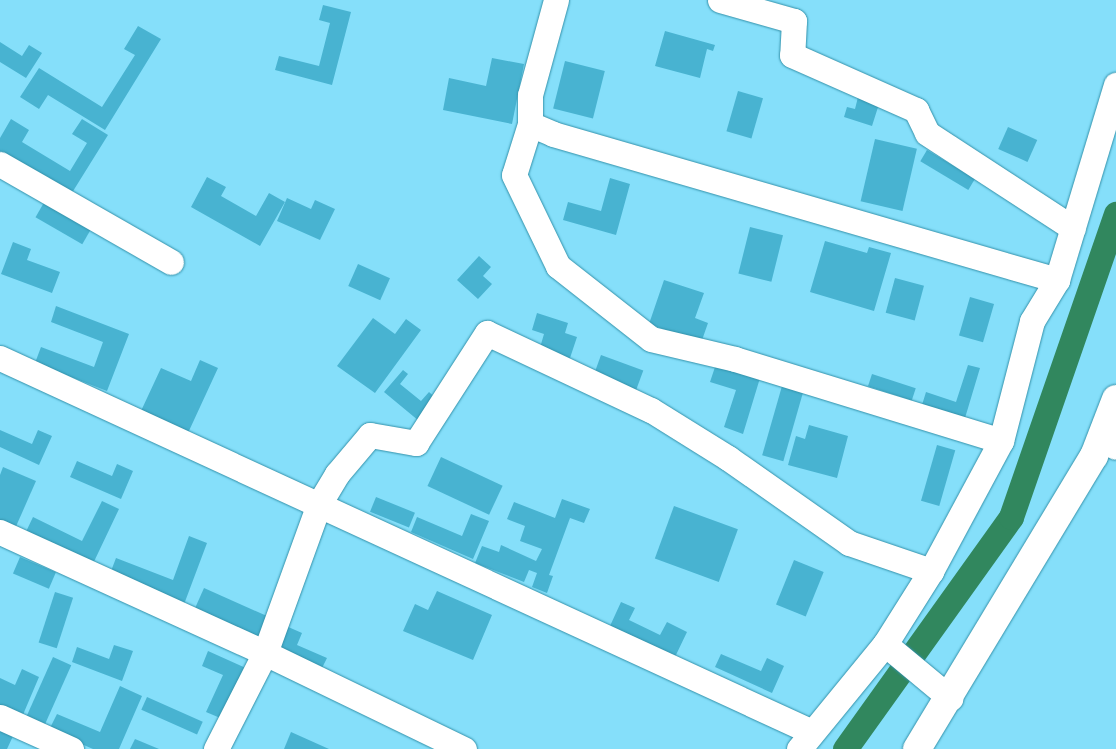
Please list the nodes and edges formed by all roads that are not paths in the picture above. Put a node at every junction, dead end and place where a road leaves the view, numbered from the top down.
1 (556, 0) edge
2 (720, 0) edge
3 (1116, 85) edge
4 (530, 124) junction
5 (0, 164) edge
6 (1073, 228) junction
7 (171, 262) dead end
8 (1057, 280) junction
9 (0, 358) edge
10 (1116, 400) edge
11 (1001, 441) junction
12 (1108, 443) edge
13 (319, 504) junction
14 (0, 532) edge
15 (931, 571) junction
16 (885, 644) junction
17 (265, 653) junction
18 (950, 698) junction
19 (0, 717) edge
20 (804, 740) edge
21 (71, 749) edge
22 (216, 749) edge
23 (464, 749) edge
24 (917, 749) edge

1 - 4 street
2 - 6 street
3 - 6 street
4 - 8 street
4 - 11 street
5 - 7 street
6 - 8 street
8 - 11 street
9 - 13 street
10 - 12 street
11 - 15 street
12 - 18 street
13 - 15 street
13 - 17 street
13 - 20 street
14 - 17 street
15 - 16 street
16 - 18 street
16 - 20 street
17 - 22 street
17 - 23 street
18 - 24 street
19 - 21 street

